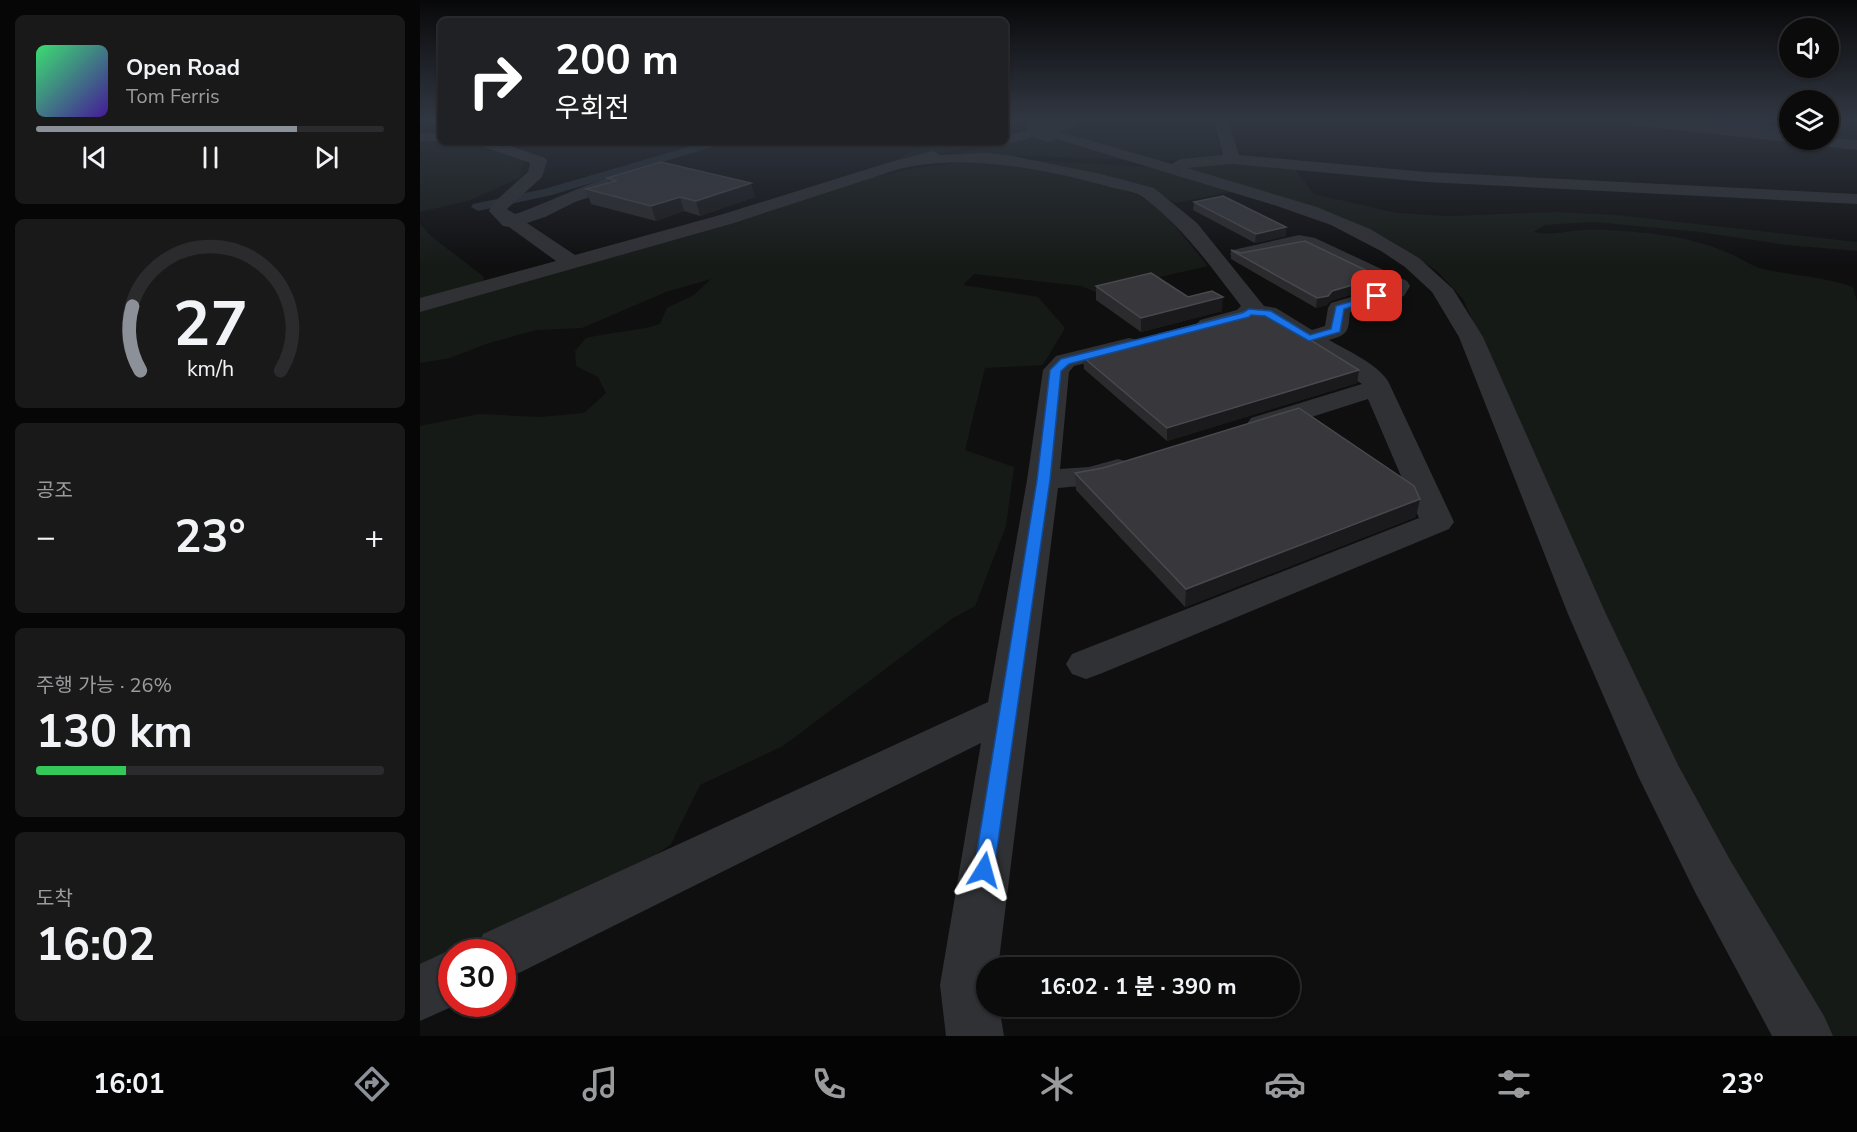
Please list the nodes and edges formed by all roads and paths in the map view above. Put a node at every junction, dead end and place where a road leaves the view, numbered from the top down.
1 (537, 169) edge
2 (883, 169) edge
3 (1072, 169) edge
4 (1174, 169) edge
5 (1344, 169) edge
6 (642, 174) edge
7 (1857, 199) edge
8 (509, 207) junction
9 (1240, 254) edge
10 (571, 262) junction
11 (420, 305) edge
12 (1249, 312) junction
13 (1309, 338) junction
14 (1377, 388) junction
15 (1240, 430) edge
16 (1138, 462) edge
17 (1043, 480) junction
18 (1086, 664) dead end
19 (1007, 711) junction
20 (516, 946) edge
21 (438, 984) edge
22 (420, 993) edge
23 (975, 1036) edge
24 (1804, 1036) edge

1 - 8 street
2 - 10 street
3 - 12 street
4 - 24 street
5 - 7 street
6 - 8 street
8 - 10 street
9 - 13 street
10 - 11 street
12 - 13 street
12 - 17 street
13 - 14 street
14 - 15 street
14 - 18 street
16 - 17 street
17 - 19 street
19 - 20 street
19 - 23 street
21 - 22 street

